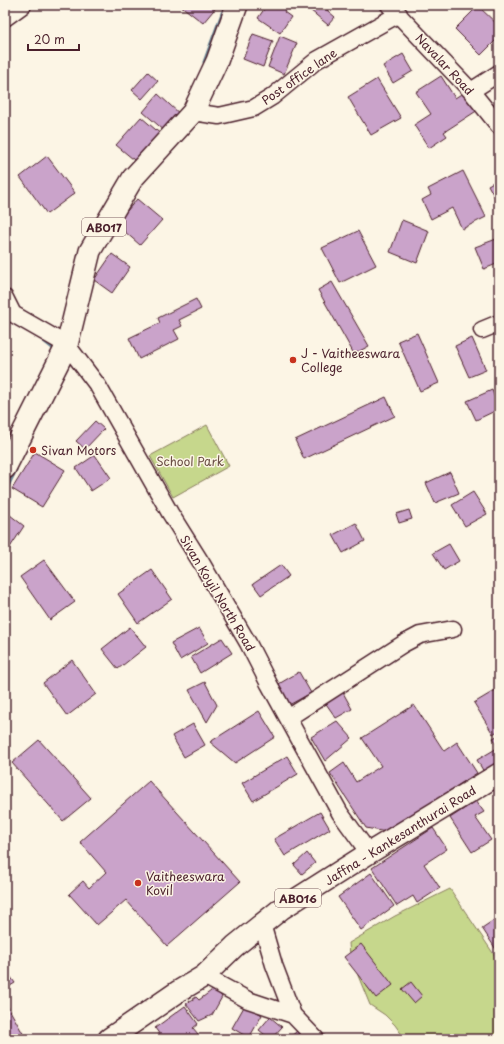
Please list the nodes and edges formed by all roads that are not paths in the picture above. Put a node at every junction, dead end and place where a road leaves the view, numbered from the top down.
1 (23, 5) edge
2 (238, 5) edge
3 (394, 10) edge
4 (5, 18) edge
5 (499, 73) edge
6 (471, 91) junction
7 (193, 112) junction
8 (499, 126) edge
9 (5, 298) edge
10 (9, 314) edge
11 (499, 323) edge
12 (482, 330) dead end
13 (67, 345) junction
14 (5, 468) edge
15 (453, 629) dead end
16 (288, 718) junction
17 (499, 774) edge
18 (365, 849) junction
19 (262, 924) junction
20 (204, 976) junction
21 (293, 1015) junction
22 (109, 1039) edge
23 (316, 1039) edge

1 - 4 street
2 - 7 main road, AB017
3 - 6 street, Navalar Road
3 - 7 street, Post office lane
5 - 6 street
6 - 8 street, Navalar Road
7 - 13 main road, AB017
9 - 10 street
10 - 13 street
11 - 12 street
13 - 14 main road, AB017
13 - 16 street, Sivan Koyil North Road
15 - 16 street
16 - 18 street, Sivan Koyil North Road
17 - 18 main road, Jaffna - Kankesanthurai Road / AB016
18 - 19 main road, Jaffna - Kankesanthurai Road / AB016
19 - 20 main road, Jaffna - Kankesanthurai Road / AB016
19 - 21 street
20 - 21 street
20 - 22 main road, Jaffna - Kankesanthurai Road / AB016
21 - 23 street

